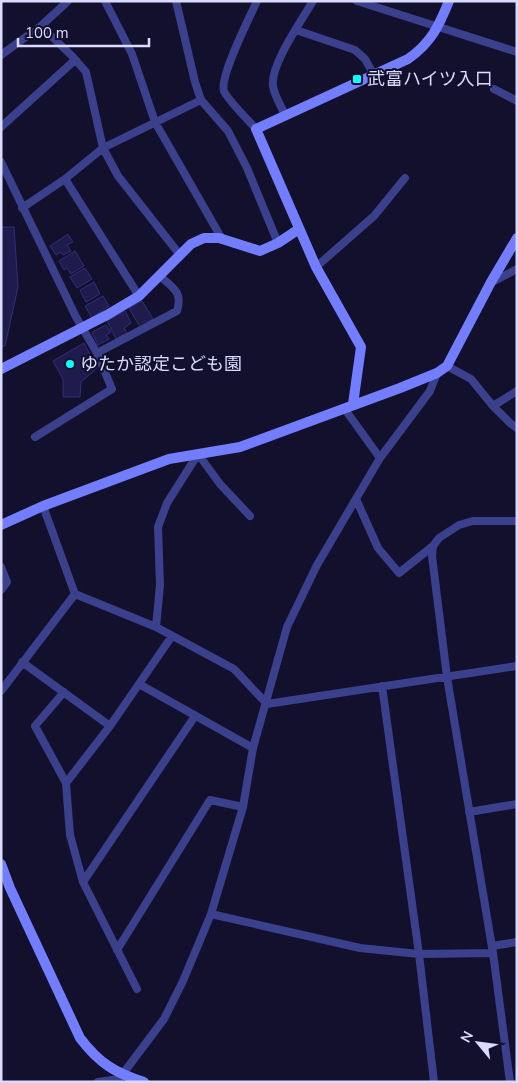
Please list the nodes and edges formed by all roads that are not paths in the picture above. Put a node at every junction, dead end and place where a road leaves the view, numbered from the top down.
1 (68, 1) edge
2 (105, 1) edge
3 (176, 1) edge
4 (257, 1) edge
5 (313, 1) edge
6 (357, 1) edge
7 (449, 1) edge
8 (41, 26) junction
9 (438, 28) junction
10 (296, 30) junction
11 (517, 52) edge
12 (1, 55) edge
13 (75, 60) junction
14 (374, 75) junction
15 (494, 89) dead end
16 (201, 100) junction
17 (517, 101) edge
18 (285, 115) junction
19 (155, 122) junction
20 (1, 127) edge
21 (256, 129) junction
22 (103, 148) junction
23 (1, 162) edge
24 (405, 178) dead end
25 (65, 179) junction
26 (22, 208) junction
27 (299, 228) junction
28 (517, 238) edge
29 (222, 239) junction
30 (278, 243) junction
31 (180, 255) junction
32 (316, 267) junction
33 (517, 269) edge
34 (160, 276) junction
35 (491, 282) junction
36 (139, 296) junction
37 (82, 327) junction
38 (96, 353) junction
39 (447, 366) junction
40 (1, 369) edge
41 (437, 373) junction
42 (517, 391) edge
43 (349, 406) junction
44 (493, 406) junction
45 (517, 428) edge
46 (35, 437) dead end
47 (198, 454) junction
48 (380, 458) junction
49 (356, 499) junction
50 (43, 506) junction
51 (250, 516) dead end
52 (517, 521) edge
53 (1, 525) edge
54 (433, 546) junction
55 (1, 566) edge
56 (1, 590) edge
57 (75, 594) junction
58 (156, 627) junction
59 (172, 636) junction
60 (22, 662) junction
61 (517, 666) edge
62 (447, 677) junction
63 (139, 684) junction
64 (382, 686) junction
65 (1, 691) edge
66 (64, 692) junction
67 (267, 704) junction
68 (195, 716) junction
69 (110, 726) junction
70 (253, 748) junction
71 (66, 783) junction
72 (517, 804) edge
73 (242, 807) junction
74 (469, 812) junction
75 (1, 864) edge
76 (83, 882) junction
77 (211, 914) junction
78 (517, 942) edge
79 (117, 950) junction
80 (493, 950) junction
81 (419, 954) junction
82 (137, 989) dead end
83 (513, 1067) edge
84 (122, 1075) junction
85 (98, 1082) edge
86 (144, 1082) edge
87 (434, 1082) edge
88 (510, 1082) edge

1 - 8 street
2 - 19 street
3 - 16 street
4 - 21 street
5 - 10 street
6 - 9 street
7 - 9 street
8 - 12 street
8 - 13 street
9 - 11 street
9 - 14 street
10 - 14 street
10 - 18 street
13 - 20 street
13 - 22 street
14 - 18 street
15 - 17 street
16 - 19 street
16 - 30 street
18 - 21 street
19 - 22 street
19 - 29 street
21 - 27 street
22 - 25 street
22 - 31 street
23 - 26 street
24 - 32 street
25 - 26 street
25 - 36 street
26 - 37 street
27 - 30 street
27 - 32 street
28 - 35 street
29 - 30 street
29 - 31 street
31 - 34 street
32 - 43 street
33 - 35 street
34 - 36 street
34 - 38 street
35 - 39 street
36 - 37 street
37 - 38 street
37 - 40 street
38 - 46 street
39 - 41 street
39 - 44 street
41 - 43 street
41 - 48 street
42 - 44 street
43 - 47 street
43 - 48 street
44 - 45 street
47 - 50 street
47 - 51 street
47 - 58 street
48 - 49 street
49 - 54 street
49 - 67 street
50 - 53 street
50 - 57 street
52 - 54 street
54 - 62 street
55 - 56 street
57 - 58 street
57 - 60 street
58 - 59 street
59 - 63 street
59 - 67 street
60 - 65 street
60 - 66 street
61 - 62 street
62 - 64 street
62 - 74 street
63 - 68 street
63 - 69 street
64 - 67 street
64 - 81 street
66 - 69 street
66 - 71 street
67 - 70 street
68 - 70 street
68 - 76 street
69 - 71 street
70 - 73 street
71 - 76 street
72 - 74 street
73 - 77 street
73 - 79 street
74 - 80 street
75 - 84 street
76 - 79 street
77 - 81 street
77 - 84 street
78 - 80 street
79 - 82 street
80 - 81 street
80 - 83 street
81 - 87 street
83 - 88 street
84 - 85 street
84 - 86 street

